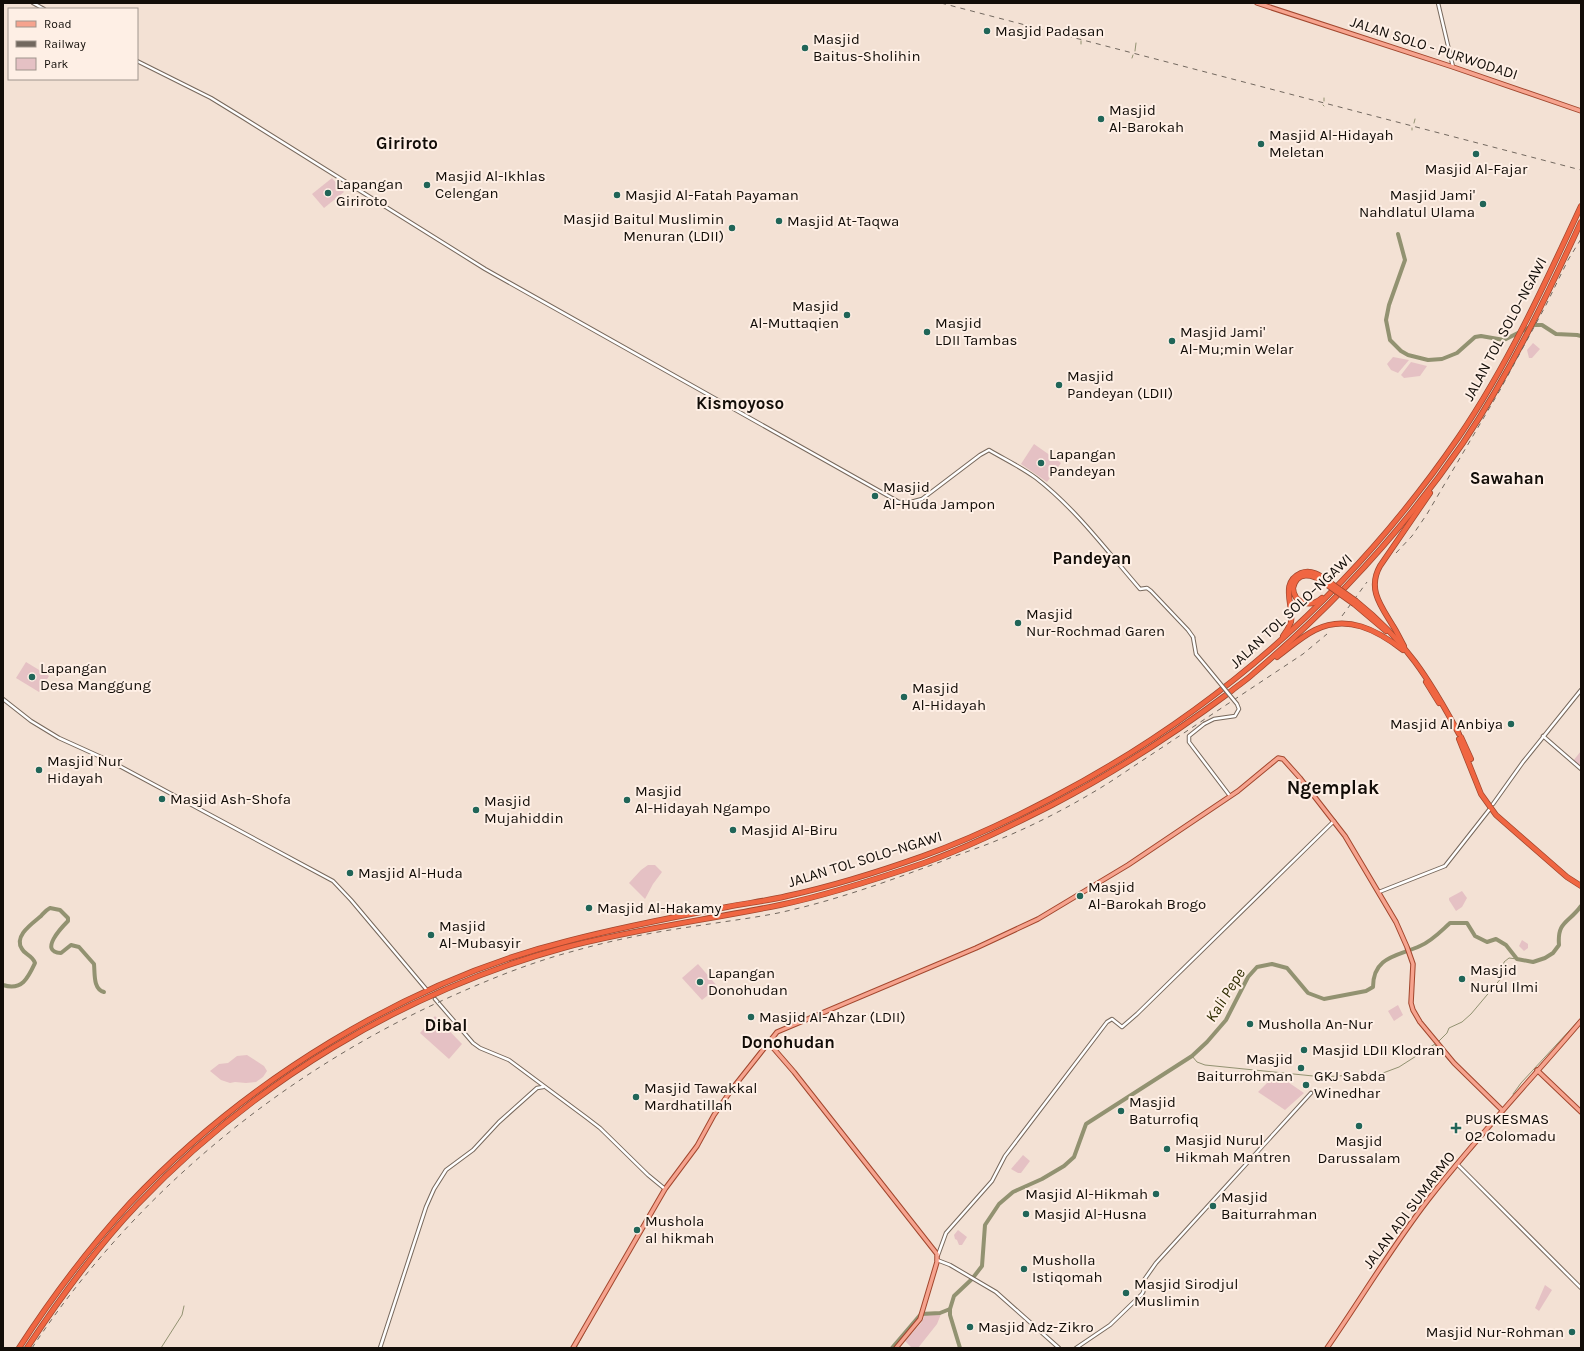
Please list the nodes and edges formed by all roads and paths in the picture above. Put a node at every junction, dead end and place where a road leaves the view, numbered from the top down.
1 (33, 3) edge
2 (1257, 3) edge
3 (1438, 3) edge
4 (42, 8) edge
5 (138, 62) edge
6 (1453, 67) junction
7 (1581, 111) edge
8 (1581, 206) edge
9 (1581, 222) edge
10 (1441, 474) junction
11 (1363, 559) junction
12 (1325, 582) junction
13 (1403, 648) junction
14 (1250, 677) junction
15 (1234, 680) junction
16 (1581, 690) edge
17 (3, 699) edge
18 (1543, 736) junction
19 (1581, 769) edge
20 (1230, 796) junction
21 (1494, 804) dead end
22 (1489, 810) dead end
23 (1334, 821) junction
24 (1580, 884) edge
25 (1379, 892) junction
26 (426, 989) dead end
27 (435, 999) dead end
28 (1581, 1021) edge
29 (768, 1042) junction
30 (1537, 1070) junction
31 (537, 1082) junction
32 (543, 1087) junction
33 (537, 1088) junction
34 (1312, 1093) dead end
35 (1502, 1110) junction
36 (1581, 1112) edge
37 (1457, 1164) junction
38 (664, 1189) junction
39 (938, 1258) junction
40 (1581, 1288) edge
41 (19, 1348) edge
42 (27, 1348) edge
43 (380, 1348) edge
44 (573, 1348) edge
45 (896, 1348) edge
46 (1059, 1348) edge
47 (1076, 1348) edge
48 (1327, 1348) edge

1 - 4 street
2 - 6 main road, JALAN SOLO - PURWODADI
3 - 6 street
5 - 20 street, bridge
6 - 7 main road, JALAN SOLO - PURWODADI
8 - 11 highway, JALAN TOL SOLO–NGAWI
9 - 10 highway, JALAN TOL SOLO–NGAWI
10 - 13 highway
10 - 14 highway, JALAN TOL SOLO–NGAWI
11 - 12 highway
11 - 15 highway, JALAN TOL SOLO–NGAWI
12 - 13 highway, bridge
12 - 15 highway
13 - 14 highway
13 - 24 highway
14 - 42 highway, JALAN TOL SOLO–NGAWI
15 - 41 highway, JALAN TOL SOLO–NGAWI
16 - 18 street
17 - 26 street
18 - 19 street
18 - 21 street
20 - 23 main road
20 - 29 main road
22 - 25 street
23 - 25 main road
23 - 39 street
25 - 35 main road
27 - 31 street
28 - 30 main road, JALAN ADI SUMARMO
29 - 38 main road
29 - 39 main road
30 - 35 main road, JALAN ADI SUMARMO
30 - 36 main road
31 - 32 street
31 - 33 street
32 - 33 street
32 - 38 street
33 - 43 street
34 - 47 street
35 - 37 main road, JALAN ADI SUMARMO
37 - 40 street
37 - 48 main road, JALAN ADI SUMARMO
38 - 44 main road
39 - 45 main road
39 - 46 street

